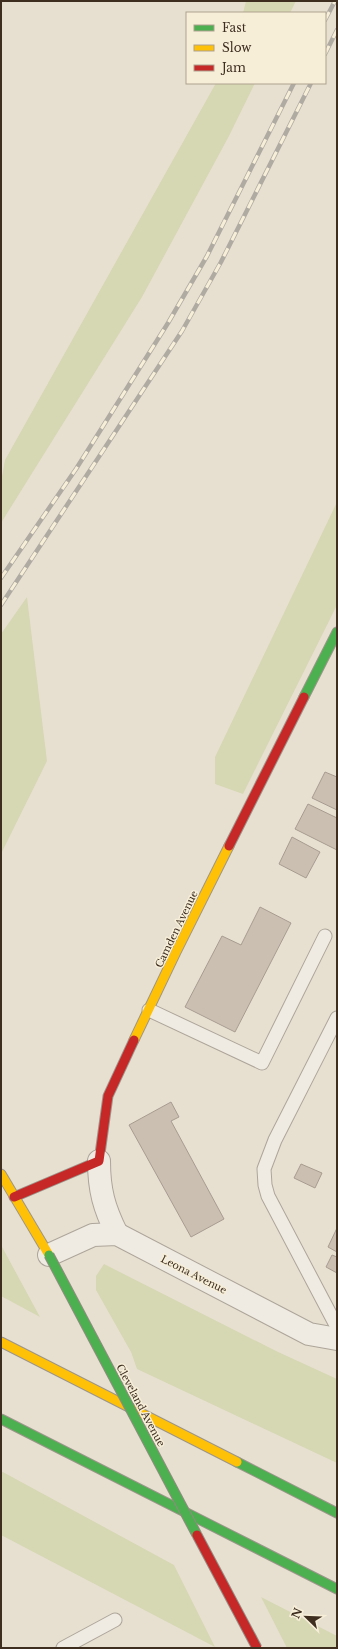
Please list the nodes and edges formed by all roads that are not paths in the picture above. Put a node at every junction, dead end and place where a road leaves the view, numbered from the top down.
1 (337, 632) edge
2 (325, 936) dead end
3 (149, 1010) junction
4 (337, 1018) edge
5 (99, 1161) junction
6 (1, 1174) edge
7 (14, 1196) junction
8 (117, 1234) junction
9 (49, 1255) junction
10 (337, 1327) edge
11 (337, 1339) edge
12 (1, 1342) edge
13 (1, 1419) edge
14 (337, 1513) edge
15 (337, 1589) edge
16 (115, 1620) dead end
17 (63, 1648) edge
18 (257, 1648) edge

1 - 3 main road, Camden Avenue
2 - 3 lane
3 - 5 main road, Camden Avenue
4 - 10 lane
5 - 7 main road
5 - 8 street
6 - 7 main road, Cleveland Avenue
7 - 9 main road, Cleveland Avenue
8 - 9 street, Leona Avenue
8 - 11 street, Leona Avenue
9 - 18 main road, Cleveland Avenue, bridge
12 - 14 main road
13 - 15 main road
16 - 17 lane

